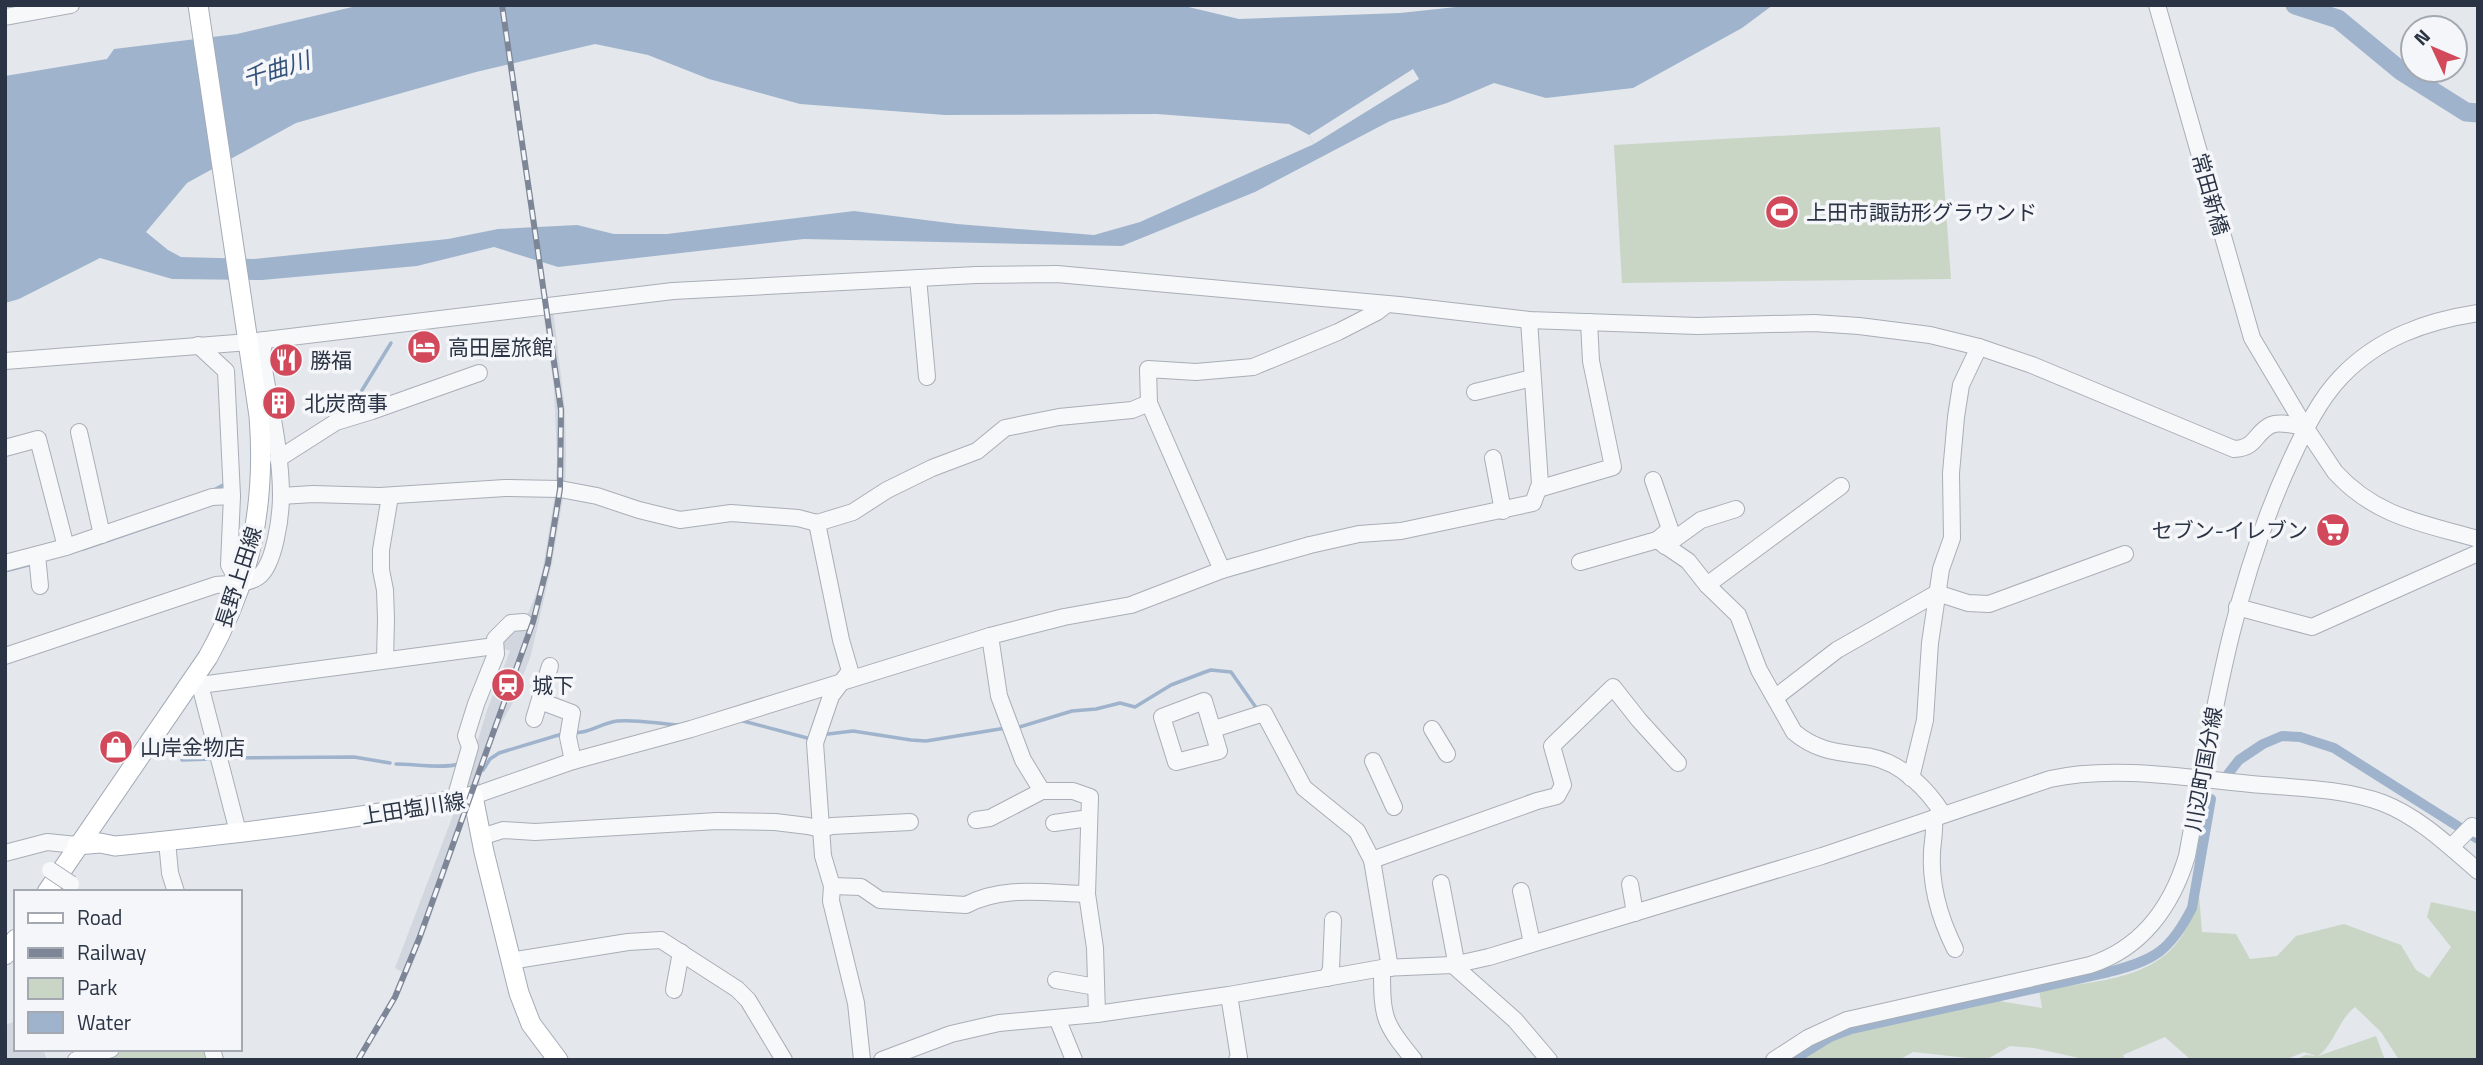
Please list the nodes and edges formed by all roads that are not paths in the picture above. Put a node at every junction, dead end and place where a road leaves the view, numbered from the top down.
1 (71, 5) edge
2 (198, 5) edge
3 (2157, 5) edge
4 (5, 16) edge
5 (918, 278) junction
6 (1386, 305) junction
7 (2478, 313) edge
8 (1529, 320) junction
9 (1589, 322) junction
10 (254, 338) junction
11 (198, 345) junction
12 (1979, 347) junction
13 (5, 361) edge
14 (478, 373) dead end
15 (927, 377) dead end
16 (1532, 378) junction
17 (1475, 392) dead end
18 (1149, 403) junction
19 (2305, 428) junction
20 (79, 432) dead end
21 (5, 448) edge
22 (1493, 458) dead end
23 (278, 459) junction
24 (1653, 480) dead end
25 (1841, 486) dead end
26 (1538, 489) junction
27 (232, 496) junction
28 (281, 496) junction
29 (390, 496) junction
30 (1736, 509) dead end
31 (1503, 511) junction
32 (817, 523) junction
33 (103, 535) junction
34 (2478, 539) edge
35 (1661, 543) junction
36 (66, 547) junction
37 (2478, 552) edge
38 (2125, 554) dead end
39 (37, 555) junction
40 (1580, 562) dead end
41 (5, 563) edge
42 (1222, 570) junction
43 (239, 583) junction
44 (1707, 585) junction
45 (40, 586) dead end
46 (1937, 593) junction
47 (2237, 607) junction
48 (524, 622) dead end
49 (990, 636) junction
50 (495, 646) junction
51 (5, 656) edge
52 (385, 660) junction
53 (550, 666) dead end
54 (197, 682) junction
55 (842, 682) junction
56 (1776, 697) junction
57 (540, 701) junction
58 (534, 719) dead end
59 (1214, 729) dead end
60 (1432, 730) dead end
61 (1447, 754) dead end
62 (573, 761) junction
63 (1373, 761) dead end
64 (1678, 762) dead end
65 (1911, 778) junction
66 (2201, 780) junction
67 (1042, 791) junction
68 (464, 797) junction
69 (1394, 807) dead end
70 (1939, 816) junction
71 (1089, 818) junction
72 (976, 820) dead end
73 (910, 822) dead end
74 (1054, 823) dead end
75 (821, 829) junction
76 (237, 832) junction
77 (2465, 836) edge
78 (481, 837) junction
79 (167, 841) junction
80 (77, 845) junction
81 (5, 853) edge
82 (1372, 860) junction
83 (50, 870) dead end
84 (2478, 871) edge
85 (1441, 883) dead end
86 (71, 884) dead end
87 (1630, 884) dead end
88 (832, 886) junction
89 (48, 890) edge
90 (175, 890) edge
91 (1521, 891) dead end
92 (1087, 894) junction
93 (1635, 913) junction
94 (1333, 920) dead end
95 (1532, 943) junction
96 (1955, 949) dead end
97 (681, 952) junction
98 (510, 961) junction
99 (1453, 965) junction
100 (1386, 968) junction
101 (1327, 978) junction
102 (1056, 980) dead end
103 (1096, 986) junction
104 (674, 990) dead end
105 (1229, 995) junction
106 (1097, 1014) junction
107 (1058, 1018) junction
108 (105, 1051) edge
109 (76, 1060) edge
110 (558, 1060) edge
111 (784, 1060) edge
112 (862, 1060) edge
113 (882, 1060) edge
114 (1073, 1060) edge
115 (1237, 1060) edge
116 (1414, 1060) edge
117 (1549, 1060) edge
118 (1774, 1060) edge

1 - 4 street
2 - 10 main road, 長野上田線
3 - 19 street, 常田新橋
5 - 6 street
5 - 10 street
5 - 15 street
6 - 8 street
6 - 18 street
7 - 19 street, 川辺町国分線
8 - 9 street
8 - 16 street
9 - 12 street
9 - 26 street
10 - 11 street
10 - 23 street
10 - 43 main road, 長野上田線
11 - 13 street
11 - 27 street
12 - 19 street
12 - 46 street
14 - 23 street
16 - 17 street
16 - 26 street
18 - 32 street
18 - 42 street
19 - 34 street, 常田新橋
19 - 47 street, 川辺町国分線
20 - 33 street
21 - 36 street
22 - 31 street
23 - 28 street
24 - 35 street
25 - 44 street
26 - 31 street
27 - 33 street
27 - 43 street
28 - 29 street
28 - 43 street
29 - 32 street
29 - 52 street
30 - 35 street
31 - 42 street
32 - 55 street
33 - 36 street
35 - 40 street
35 - 44 street
36 - 39 street
37 - 47 street
38 - 46 street
39 - 41 street
39 - 45 street
42 - 49 street
43 - 51 street
43 - 54 main road, 長野上田線
44 - 56 street
46 - 56 street
46 - 65 street
47 - 66 street, 川辺町国分線
48 - 50 street
49 - 55 street
49 - 67 street
50 - 52 street
50 - 68 street
52 - 54 street
53 - 57 street
54 - 76 street
54 - 80 main road, 長野上田線
55 - 62 street
55 - 75 street
56 - 65 street
57 - 58 street
57 - 62 street
59 - 82 street
60 - 61 street
62 - 68 street
63 - 69 street
64 - 82 street
65 - 70 street
66 - 70 street
66 - 77 street
66 - 118 street, 川辺町国分線
67 - 71 street
67 - 72 street
68 - 76 main road, 上田塩川線
68 - 78 main road, 上田塩川線
70 - 93 street
70 - 96 street
71 - 74 street
71 - 92 street
73 - 75 street
75 - 78 street
75 - 88 street
76 - 79 main road, 上田塩川線
77 - 84 street
78 - 98 main road, 上田塩川線
79 - 80 main road, 上田塩川線
79 - 90 street
80 - 81 street
80 - 89 main road, 長野上田線
82 - 100 street
83 - 86 street, bridge
85 - 99 street
87 - 93 street
88 - 92 street
88 - 112 street
91 - 95 street
92 - 103 street
93 - 95 street
94 - 101 street
95 - 99 street
97 - 98 street
97 - 104 street
97 - 111 street
98 - 110 main road, 上田塩川線
99 - 100 street
99 - 117 street
100 - 101 street
100 - 116 street
101 - 105 street
102 - 103 street
103 - 106 street
105 - 106 street
105 - 115 street
106 - 107 street
107 - 113 street
107 - 114 street
108 - 109 street

